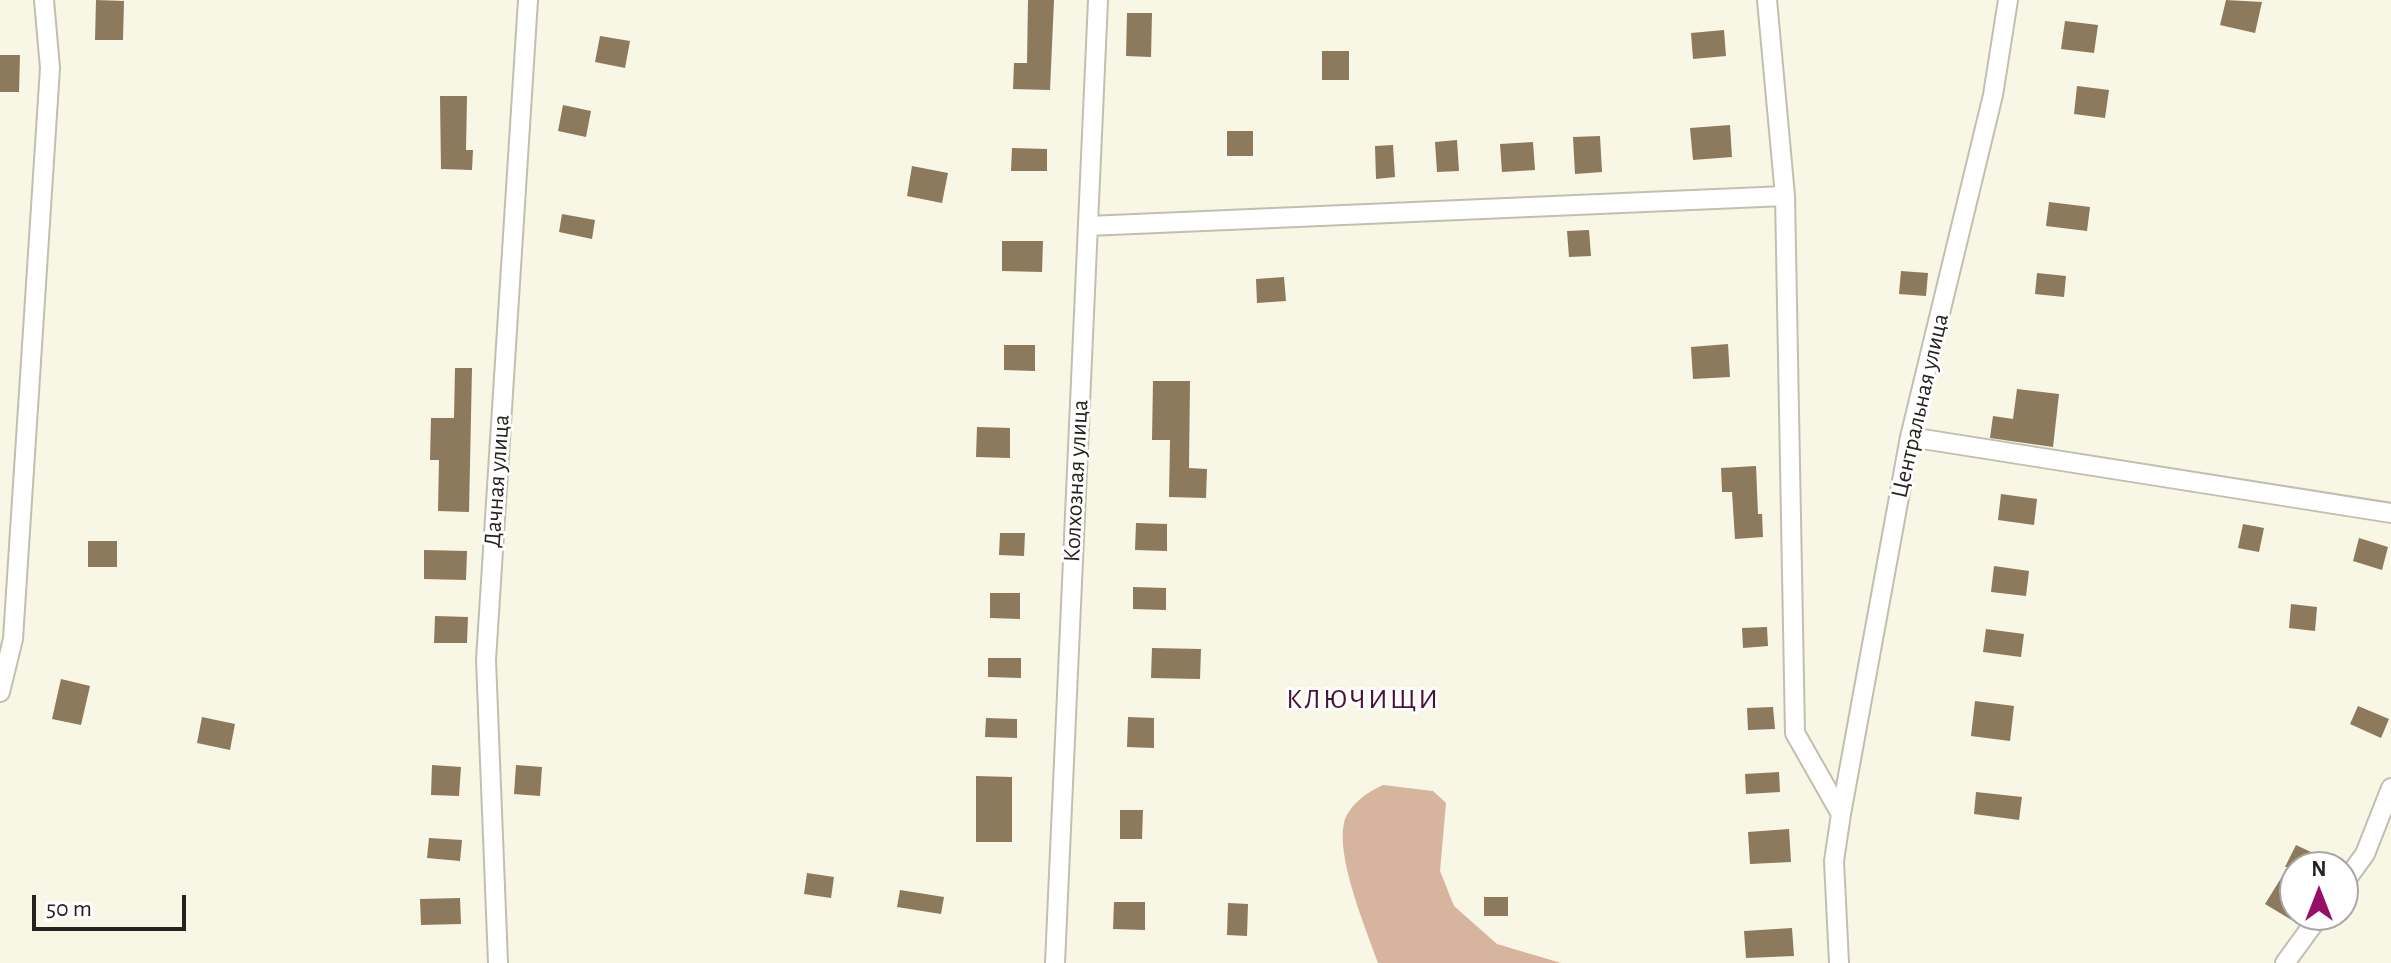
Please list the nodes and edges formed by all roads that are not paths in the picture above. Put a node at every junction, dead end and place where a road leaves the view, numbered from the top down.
1 (44, 0) edge
2 (528, 0) edge
3 (1098, 0) edge
4 (1767, 0) edge
5 (2008, 0) edge
6 (1785, 196) junction
7 (1088, 226) junction
8 (1910, 437) junction
9 (2391, 513) edge
10 (0, 692) edge
11 (2391, 788) edge
12 (1841, 814) junction
13 (2359, 862) edge
14 (2308, 931) edge
15 (498, 963) edge
16 (1055, 963) edge
17 (1839, 963) edge
18 (2285, 963) edge

1 - 10 street
2 - 15 street, Дачная улица
3 - 7 street, Колхозная улица
4 - 6 street
5 - 8 street, Центральная улица
6 - 7 street
6 - 12 street
7 - 16 street, Колхозная улица
8 - 9 street
8 - 12 street, Центральная улица
11 - 13 street
12 - 17 street, Центральная улица
14 - 18 street

